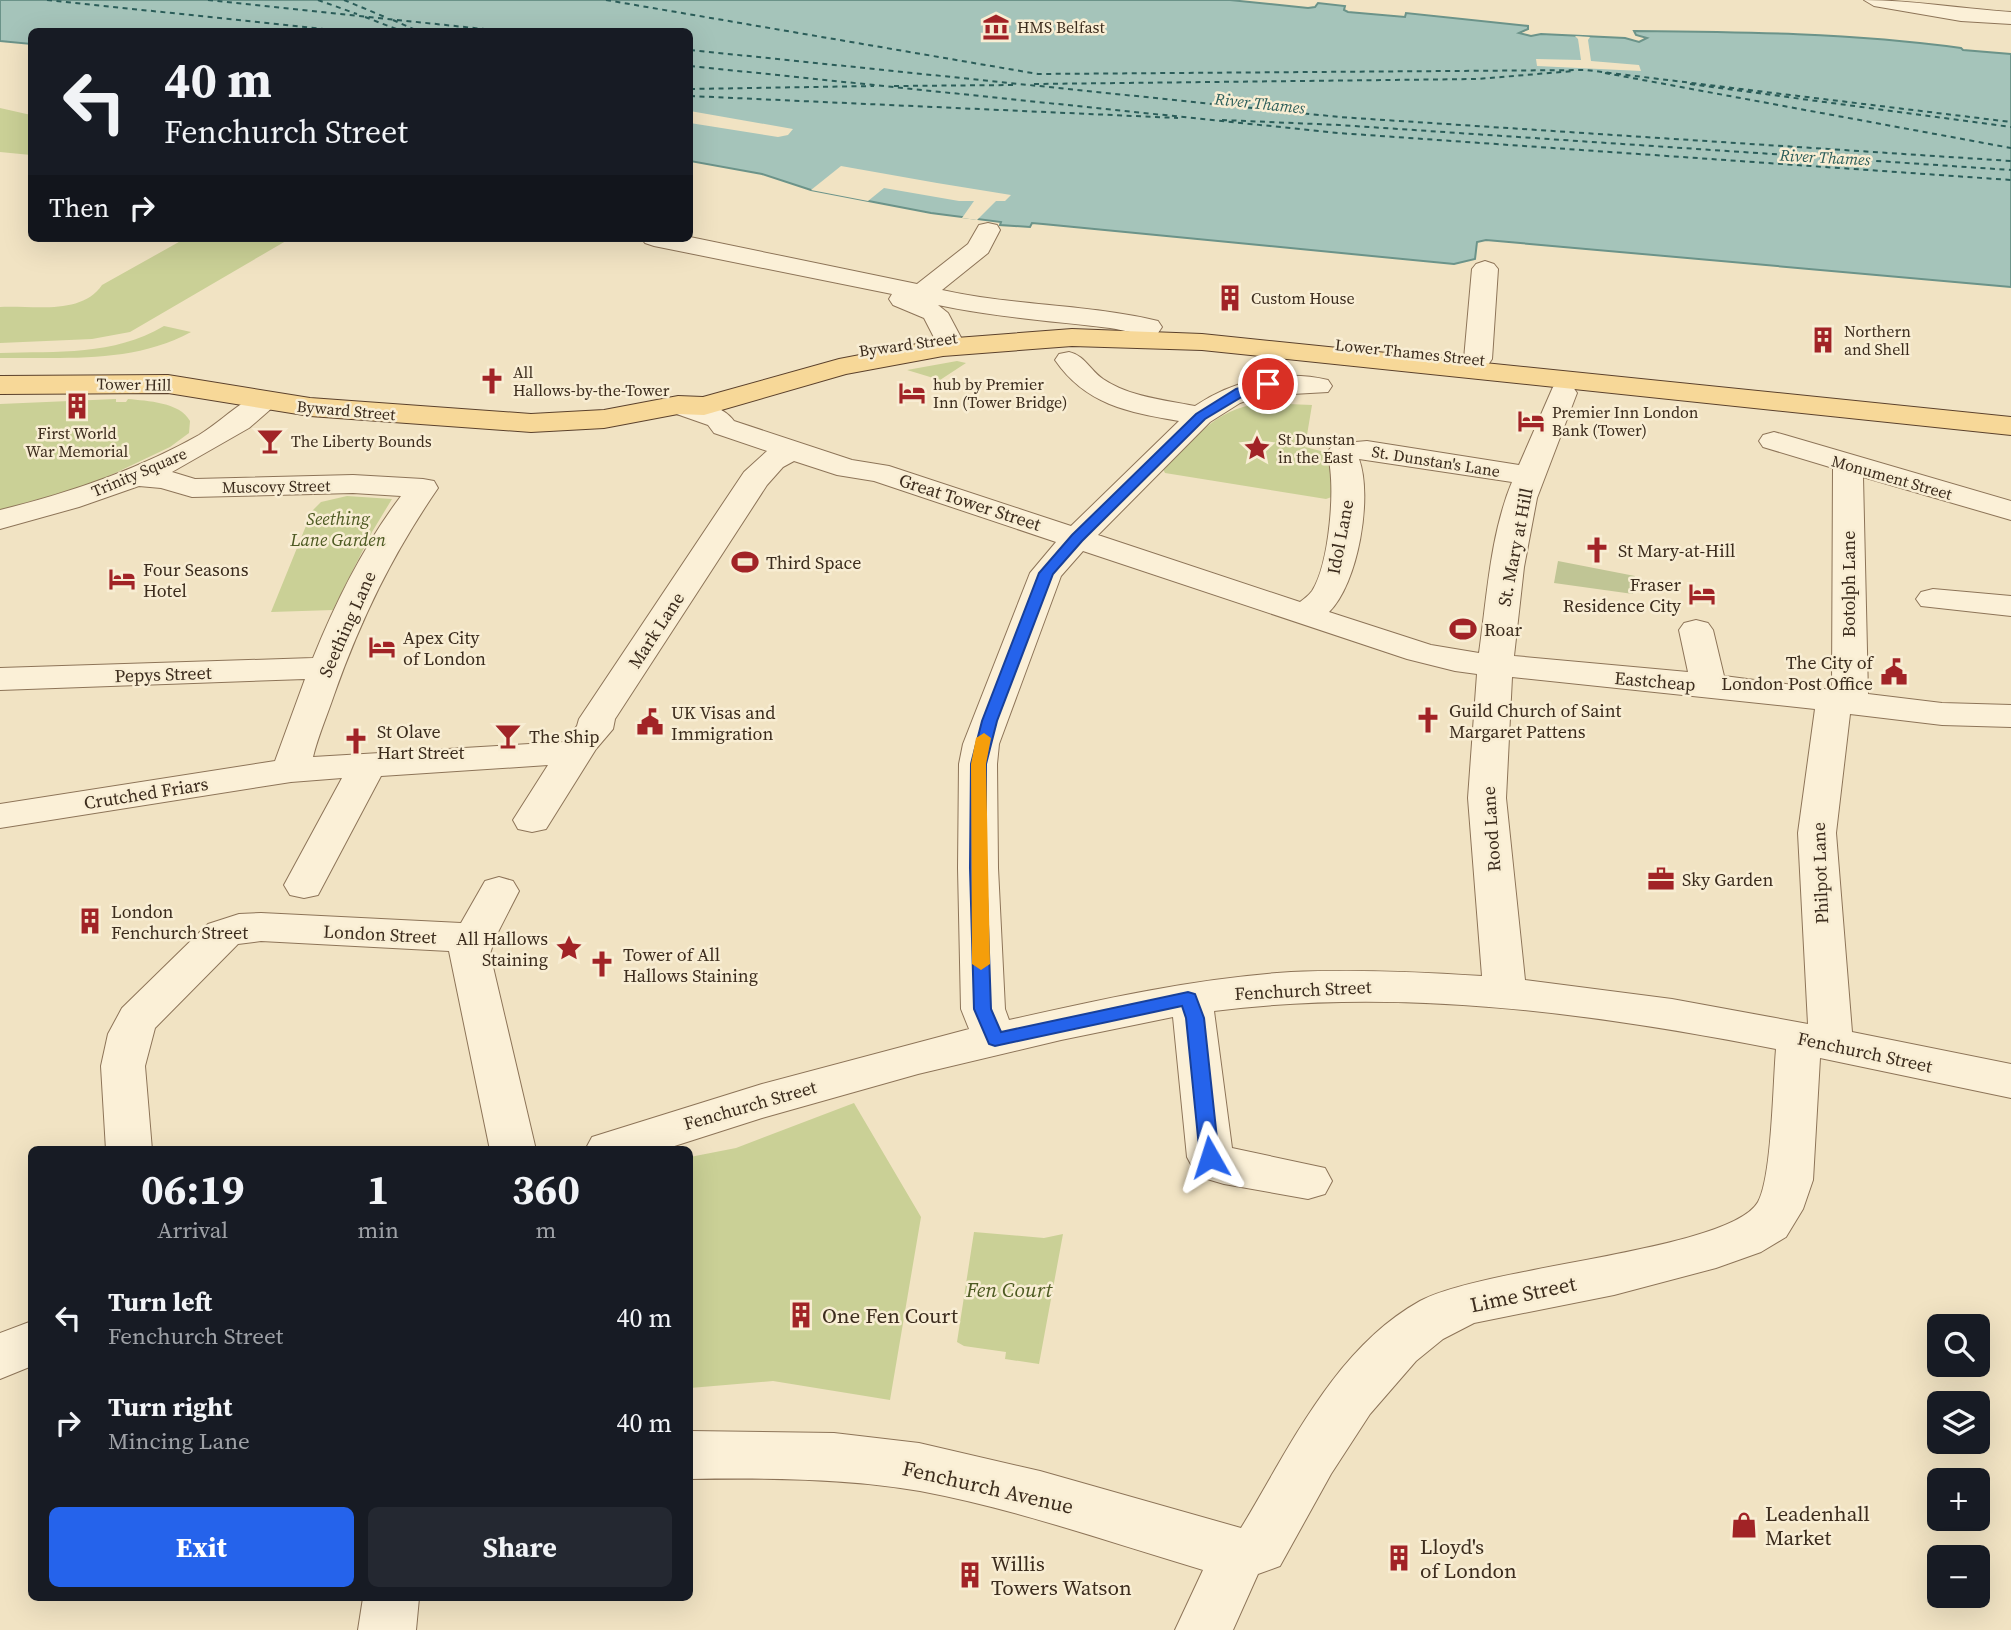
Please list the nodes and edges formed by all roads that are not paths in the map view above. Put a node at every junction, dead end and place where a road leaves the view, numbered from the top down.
1 (1874, 0) edge
2 (2011, 18) edge
3 (988, 230) dead end
4 (674, 242) edge
5 (1485, 269) dead end
6 (813, 270) junction
7 (922, 292) junction
8 (1148, 327) junction
9 (1093, 337) joint
10 (950, 342) junction
11 (1478, 359) junction
12 (1069, 360) dead end
13 (0, 385) edge
14 (1318, 386) dead end
15 (1563, 393) dead end
16 (266, 401) junction
17 (678, 405) junction
18 (2011, 414) edge
19 (1200, 416) junction
20 (718, 419) junction
21 (2011, 426) edge
22 (1774, 441) dead end
23 (792, 450) junction
24 (1343, 450) joint
25 (1847, 464) junction
26 (878, 472) junction
27 (132, 476) junction
28 (1529, 476) junction
29 (422, 488) joint
30 (2011, 511) edge
31 (0, 520) edge
32 (1077, 538) junction
33 (1933, 599) dead end
34 (2011, 606) edge
35 (1305, 615) junction
36 (1696, 630) dead end
37 (1494, 666) junction
38 (326, 668) junction
39 (0, 679) edge
40 (1708, 685) junction
41 (1841, 702) junction
42 (2011, 716) edge
43 (575, 754) junction
44 (368, 765) junction
45 (291, 770) junction
46 (0, 816) edge
47 (532, 820) dead end
48 (304, 885) dead end
49 (499, 891) dead end
50 (474, 938) junction
51 (1506, 992) junction
52 (1188, 999) junction
53 (995, 1039) junction
54 (1815, 1042) junction
55 (2011, 1081) edge
56 (129, 1146) edge
57 (512, 1146) edge
58 (620, 1146) edge
59 (1308, 1181) dead end
60 (28, 1344) edge
61 (0, 1357) edge
62 (693, 1455) edge
63 (1239, 1555) junction
64 (391, 1601) edge
65 (1205, 1629) edge
66 (387, 1630) edge

1 - 2 street
3 - 7 street
4 - 6 street, Lower Thames Street
5 - 11 street
6 - 7 street, Lower Thames Street
6 - 10 street, Lower Thames Street
7 - 8 street, Lower Thames Street
8 - 10 main road, Byward Street
8 - 11 main road, Lower Thames Street
9 - 10 main road, Byward Street
9 - 21 main road, Lower Thames Street
10 - 17 main road, Byward Street
11 - 18 main road, Lower Thames Street
12 - 19 street
13 - 16 main road, Tower Hill
14 - 19 street
15 - 28 street, St. Mary at Hill
16 - 17 main road, Byward Street
16 - 27 street, Trinity Square
17 - 20 street, Great Tower Street
19 - 32 street
20 - 23 street, Great Tower Street
20 - 26 street
22 - 25 street, Monument Street
23 - 26 street, Great Tower Street
23 - 43 street, Mark Lane
24 - 28 street, St. Dunstan's Lane
24 - 35 street, Idol Lane
25 - 30 street, Monument Street
25 - 41 street, Botolph Lane
26 - 32 street, Great Tower Street
27 - 29 street, Muscovy Street
27 - 31 street, Trinity Square
28 - 37 street, St. Mary at Hill
29 - 38 street, Seething Lane
32 - 35 street, Great Tower Street
32 - 53 street
33 - 34 street
35 - 37 street, Eastcheap
36 - 40 street
37 - 40 street, Eastcheap
37 - 51 street, Rood Lane
38 - 39 street, Pepys Street
38 - 45 street, Seething Lane
40 - 41 street, Eastcheap
41 - 42 street, Eastcheap
41 - 54 street, Philpot Lane
43 - 44 street, Crutched Friars
43 - 47 street, Mark Lane
44 - 45 street, Crutched Friars
44 - 48 street
45 - 46 street, Crutched Friars
49 - 50 street
50 - 56 street, London Street
50 - 57 street
51 - 52 street, Fenchurch Street
51 - 54 street, Fenchurch Street
52 - 53 street, Fenchurch Street
52 - 59 street
53 - 58 street, Fenchurch Street
54 - 55 street, Fenchurch Street
54 - 63 street, Lime Street
60 - 61 street
62 - 63 street, Fenchurch Avenue
63 - 65 street
64 - 66 street

